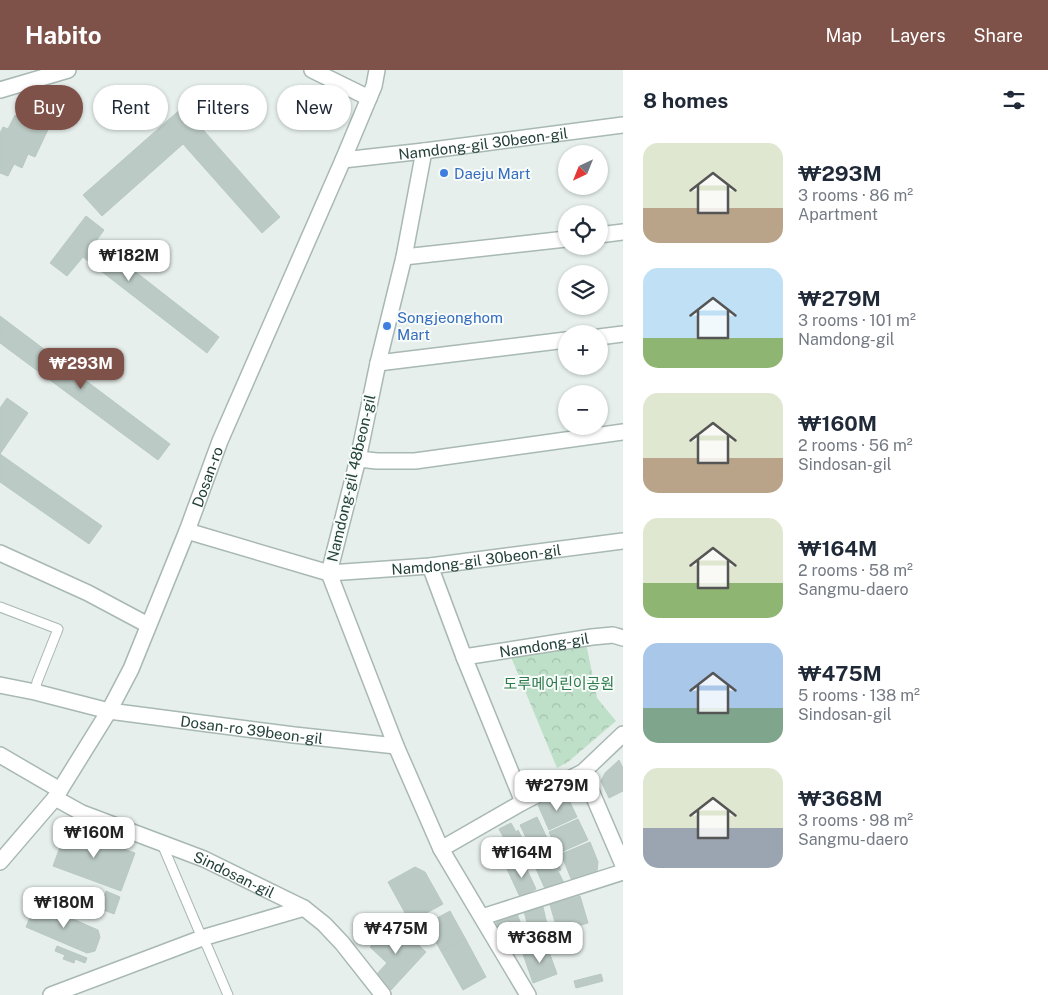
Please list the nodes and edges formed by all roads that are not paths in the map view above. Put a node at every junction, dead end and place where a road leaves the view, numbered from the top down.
1 (68, 70) edge
2 (312, 70) edge
3 (377, 70) edge
4 (0, 90) edge
5 (369, 98) junction
6 (623, 125) edge
7 (424, 151) junction
8 (343, 160) junction
9 (623, 232) edge
10 (608, 234) edge
11 (558, 240) edge
12 (404, 257) junction
13 (623, 334) edge
14 (608, 336) edge
15 (558, 341) edge
16 (378, 363) junction
17 (623, 432) edge
18 (358, 459) junction
19 (187, 531) junction
20 (623, 541) edge
21 (0, 553) edge
22 (430, 566) junction
23 (328, 574) junction
24 (0, 607) edge
25 (148, 624) junction
26 (623, 638) edge
27 (464, 657) junction
28 (0, 685) edge
29 (35, 692) junction
30 (108, 711) junction
31 (623, 734) edge
32 (396, 746) junction
33 (0, 755) edge
34 (583, 772) junction
35 (57, 794) junction
36 (523, 802) junction
37 (162, 843) junction
38 (441, 848) junction
39 (0, 862) edge
40 (623, 865) edge
41 (623, 872) edge
42 (304, 908) junction
43 (482, 917) junction
44 (202, 938) junction
45 (51, 995) edge
46 (228, 995) edge
47 (383, 995) edge
48 (528, 995) edge

1 - 4 street
2 - 5 street
3 - 5 street, Dosan-ro
5 - 8 street, Dosan-ro
6 - 7 street, Namdong-gil 30beon-gil
7 - 8 street, Namdong-gil 30beon-gil
7 - 12 street, Namdong-gil 48beon-gil
8 - 19 street, Dosan-ro
9 - 10 street
11 - 12 street
12 - 16 street, Namdong-gil 48beon-gil
13 - 14 street
15 - 16 street
16 - 18 street, Namdong-gil 48beon-gil
17 - 18 street
18 - 23 street, Namdong-gil 48beon-gil
19 - 23 street
19 - 25 street, Dosan-ro
20 - 22 street, Namdong-gil 30beon-gil
21 - 25 street
22 - 23 street, Namdong-gil 30beon-gil
22 - 27 street
23 - 32 street, Namdong-gil 48beon-gil
24 - 29 lane
25 - 30 street, Dosan-ro
26 - 27 street, Namdong-gil
27 - 36 street
28 - 29 street, Dosan-ro 39beon-gil
29 - 30 street, Dosan-ro 39beon-gil
30 - 32 street, Dosan-ro 39beon-gil
30 - 35 street, Dosan-ro
31 - 34 street
32 - 38 street, Namdong-gil 48beon-gil
33 - 35 street, Sindosan-gil
34 - 36 street
34 - 40 street
35 - 37 street, Sindosan-gil
35 - 39 street, Dosan-ro
36 - 38 street
37 - 42 street, Sindosan-gil
37 - 44 lane, Sindosan-gil
38 - 43 street, Namdong-gil 48beon-gil
41 - 43 street
42 - 44 street, Sindosan-gil
42 - 47 street, Sindosan-gil
43 - 48 street, Namdong-gil 48beon-gil
44 - 45 street, Sindosan-gil
44 - 46 lane, Sindosan-gil

